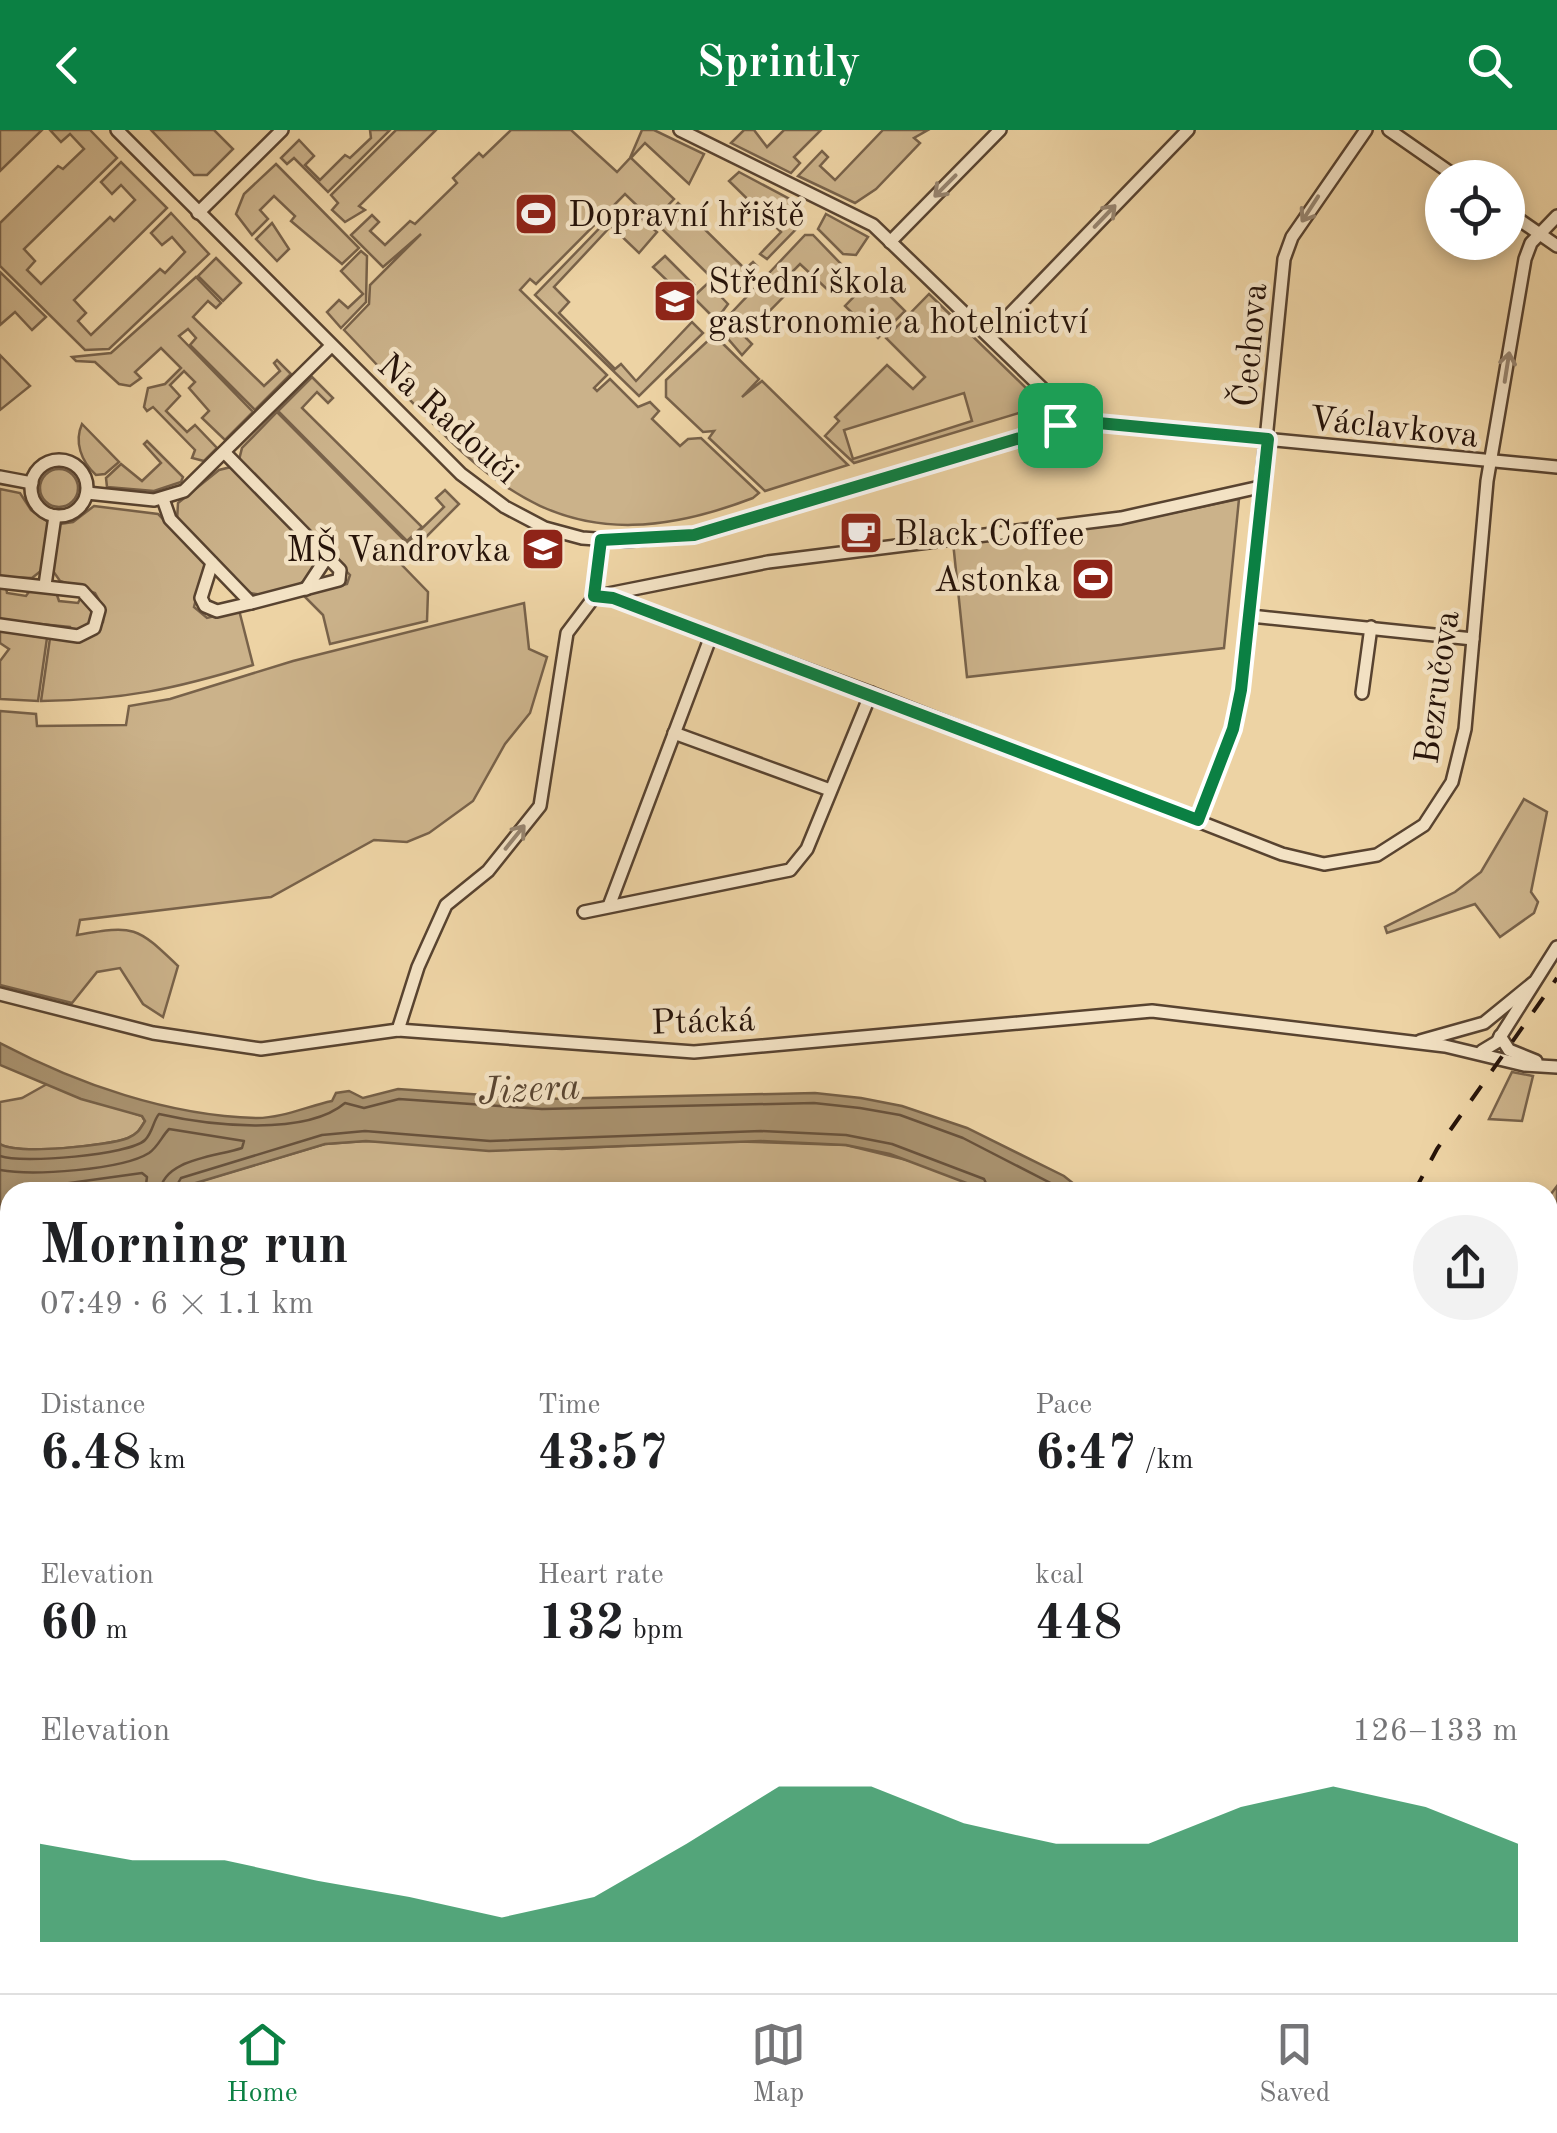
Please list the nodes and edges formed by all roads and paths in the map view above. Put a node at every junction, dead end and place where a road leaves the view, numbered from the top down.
1 (117, 130) edge
2 (282, 130) edge
3 (680, 130) edge
4 (1000, 130) edge
5 (1188, 130) edge
6 (1366, 130) edge
7 (1390, 130) edge
8 (1432, 160) edge
9 (198, 213) junction
10 (1557, 216) edge
11 (1525, 224) edge
12 (1542, 235) junction
13 (890, 242) junction
14 (1557, 246) edge
15 (989, 336) junction
16 (330, 346) junction
17 (1060, 425) junction
18 (1268, 439) junction
19 (225, 453) junction
20 (1492, 463) junction
21 (1557, 468) edge
22 (0, 476) edge
23 (32, 482) junction
24 (1260, 487) junction
25 (86, 492) junction
26 (163, 498) junction
27 (55, 516) junction
28 (601, 540) junction
29 (327, 557) junction
30 (212, 562) junction
31 (0, 582) edge
32 (45, 585) junction
33 (306, 590) junction
34 (594, 596) junction
35 (251, 603) junction
36 (1251, 616) junction
37 (0, 626) edge
38 (1371, 627) junction
39 (712, 636) junction
40 (1473, 638) junction
41 (870, 692) junction
42 (1362, 693) dead end
43 (674, 733) junction
44 (830, 790) junction
45 (1198, 820) junction
46 (609, 906) junction
47 (584, 912) dead end
48 (1557, 947) edge
49 (1534, 984) junction
50 (0, 994) edge
51 (1478, 1026) junction
52 (398, 1030) junction
53 (1500, 1037) junction
54 (1412, 1043) junction
55 (1478, 1051) junction
56 (1551, 1066) edge

1 - 9 street, Na Radouči
2 - 9 street
3 - 13 street
4 -> 13 street
15 -> 5 street
6 -> 18 street, Čechova
7 - 8 street
9 - 16 street, Na Radouči
10 - 12 street, Bezručova
11 - 12 street
12 - 14 street
20 -> 12 street, Bezručova
13 - 15 street
15 - 17 street
16 - 19 street
16 - 28 street, Na Radouči
17 - 18 street, Václavkova
17 - 28 street, Na Radouči
18 - 20 street, Václavkova
18 - 24 street, Čechova
19 - 26 street
19 - 29 street
20 - 21 street, Václavkova
20 - 40 street, Bezručova
22 - 23 street
23 - 25 street
23 - 27 street
24 - 34 street
24 - 36 street, Čechova
25 - 26 street
25 - 27 street
26 - 30 street
27 - 32 street
28 - 34 street
29 - 33 street
29 - 33 street
30 - 35 street
30 - 35 street
31 - 32 street
32 - 37 street
33 - 35 street
34 - 39 street, Bezručova
52 -> 34 street
36 - 38 street
36 - 45 street, Čechova
38 - 40 street
38 - 42 street
39 - 41 street, Bezručova
39 - 43 street
40 - 45 street, Bezručova
41 - 44 street
41 - 45 street, Bezručova
43 - 44 street
43 - 46 street
44 - 46 street
46 - 47 street
48 - 49 street
49 - 51 street
49 - 53 street
50 - 52 street, Ptácká
51 - 53 street
51 - 54 street, Ptácká
51 - 55 street
52 - 54 street, Ptácká
53 - 55 street
53 - 56 street, Ptácká
54 - 55 street, Ptácká
55 - 56 street, Ptácká

